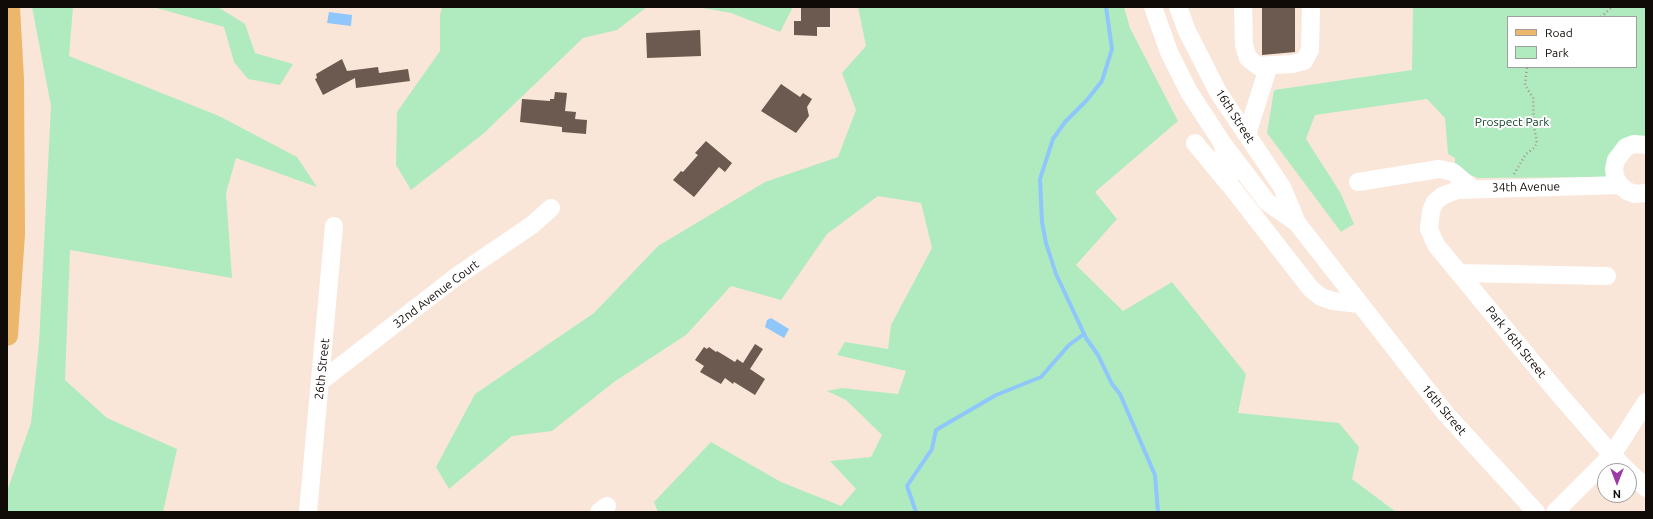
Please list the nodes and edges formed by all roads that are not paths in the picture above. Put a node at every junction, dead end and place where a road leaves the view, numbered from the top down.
1 (9, 7) edge
2 (1153, 7) edge
3 (1179, 7) edge
4 (1243, 7) edge
5 (1311, 7) edge
6 (1269, 65) junction
7 (1247, 134) junction
8 (1645, 142) edge
9 (1195, 143) dead end
10 (1223, 144) junction
11 (1358, 182) dead end
12 (1230, 185) junction
13 (1620, 185) junction
14 (1473, 189) junction
15 (1646, 193) edge
16 (1435, 202) joint
17 (552, 208) dead end
18 (1297, 223) junction
19 (334, 226) dead end
20 (1459, 273) junction
21 (1608, 276) dead end
22 (1358, 304) junction
23 (7, 336) edge
24 (320, 382) junction
25 (1646, 402) edge
26 (1612, 455) junction
27 (1620, 463) edge
28 (1637, 479) edge
29 (1646, 488) edge
30 (308, 512) edge
31 (1536, 512) edge
32 (1555, 512) edge

1 - 23 main road
2 - 10 street, 16th Street
3 - 7 street, 16th Street
4 - 6 street
5 - 6 street
6 - 7 street
7 - 18 street, 16th Street
8 - 13 street
9 - 12 street, 16th Street
10 - 12 street, 16th Street
10 - 18 street, 16th Street
11 - 14 street
12 - 22 street, 16th Street
13 - 14 street, 34th Avenue
13 - 15 street, 34th Avenue
14 - 16 street, 34th Avenue
16 - 20 street, Park 16th Street
17 - 24 street, 32nd Avenue Court
18 - 22 street, 16th Street
19 - 24 street, 26th Street
20 - 21 street
20 - 26 street, Park 16th Street
22 - 31 street, 16th Street
24 - 30 street, 26th Street
25 - 26 street
26 - 27 street, Park 16th Street
26 - 32 street
28 - 29 street, Park 16th Street

